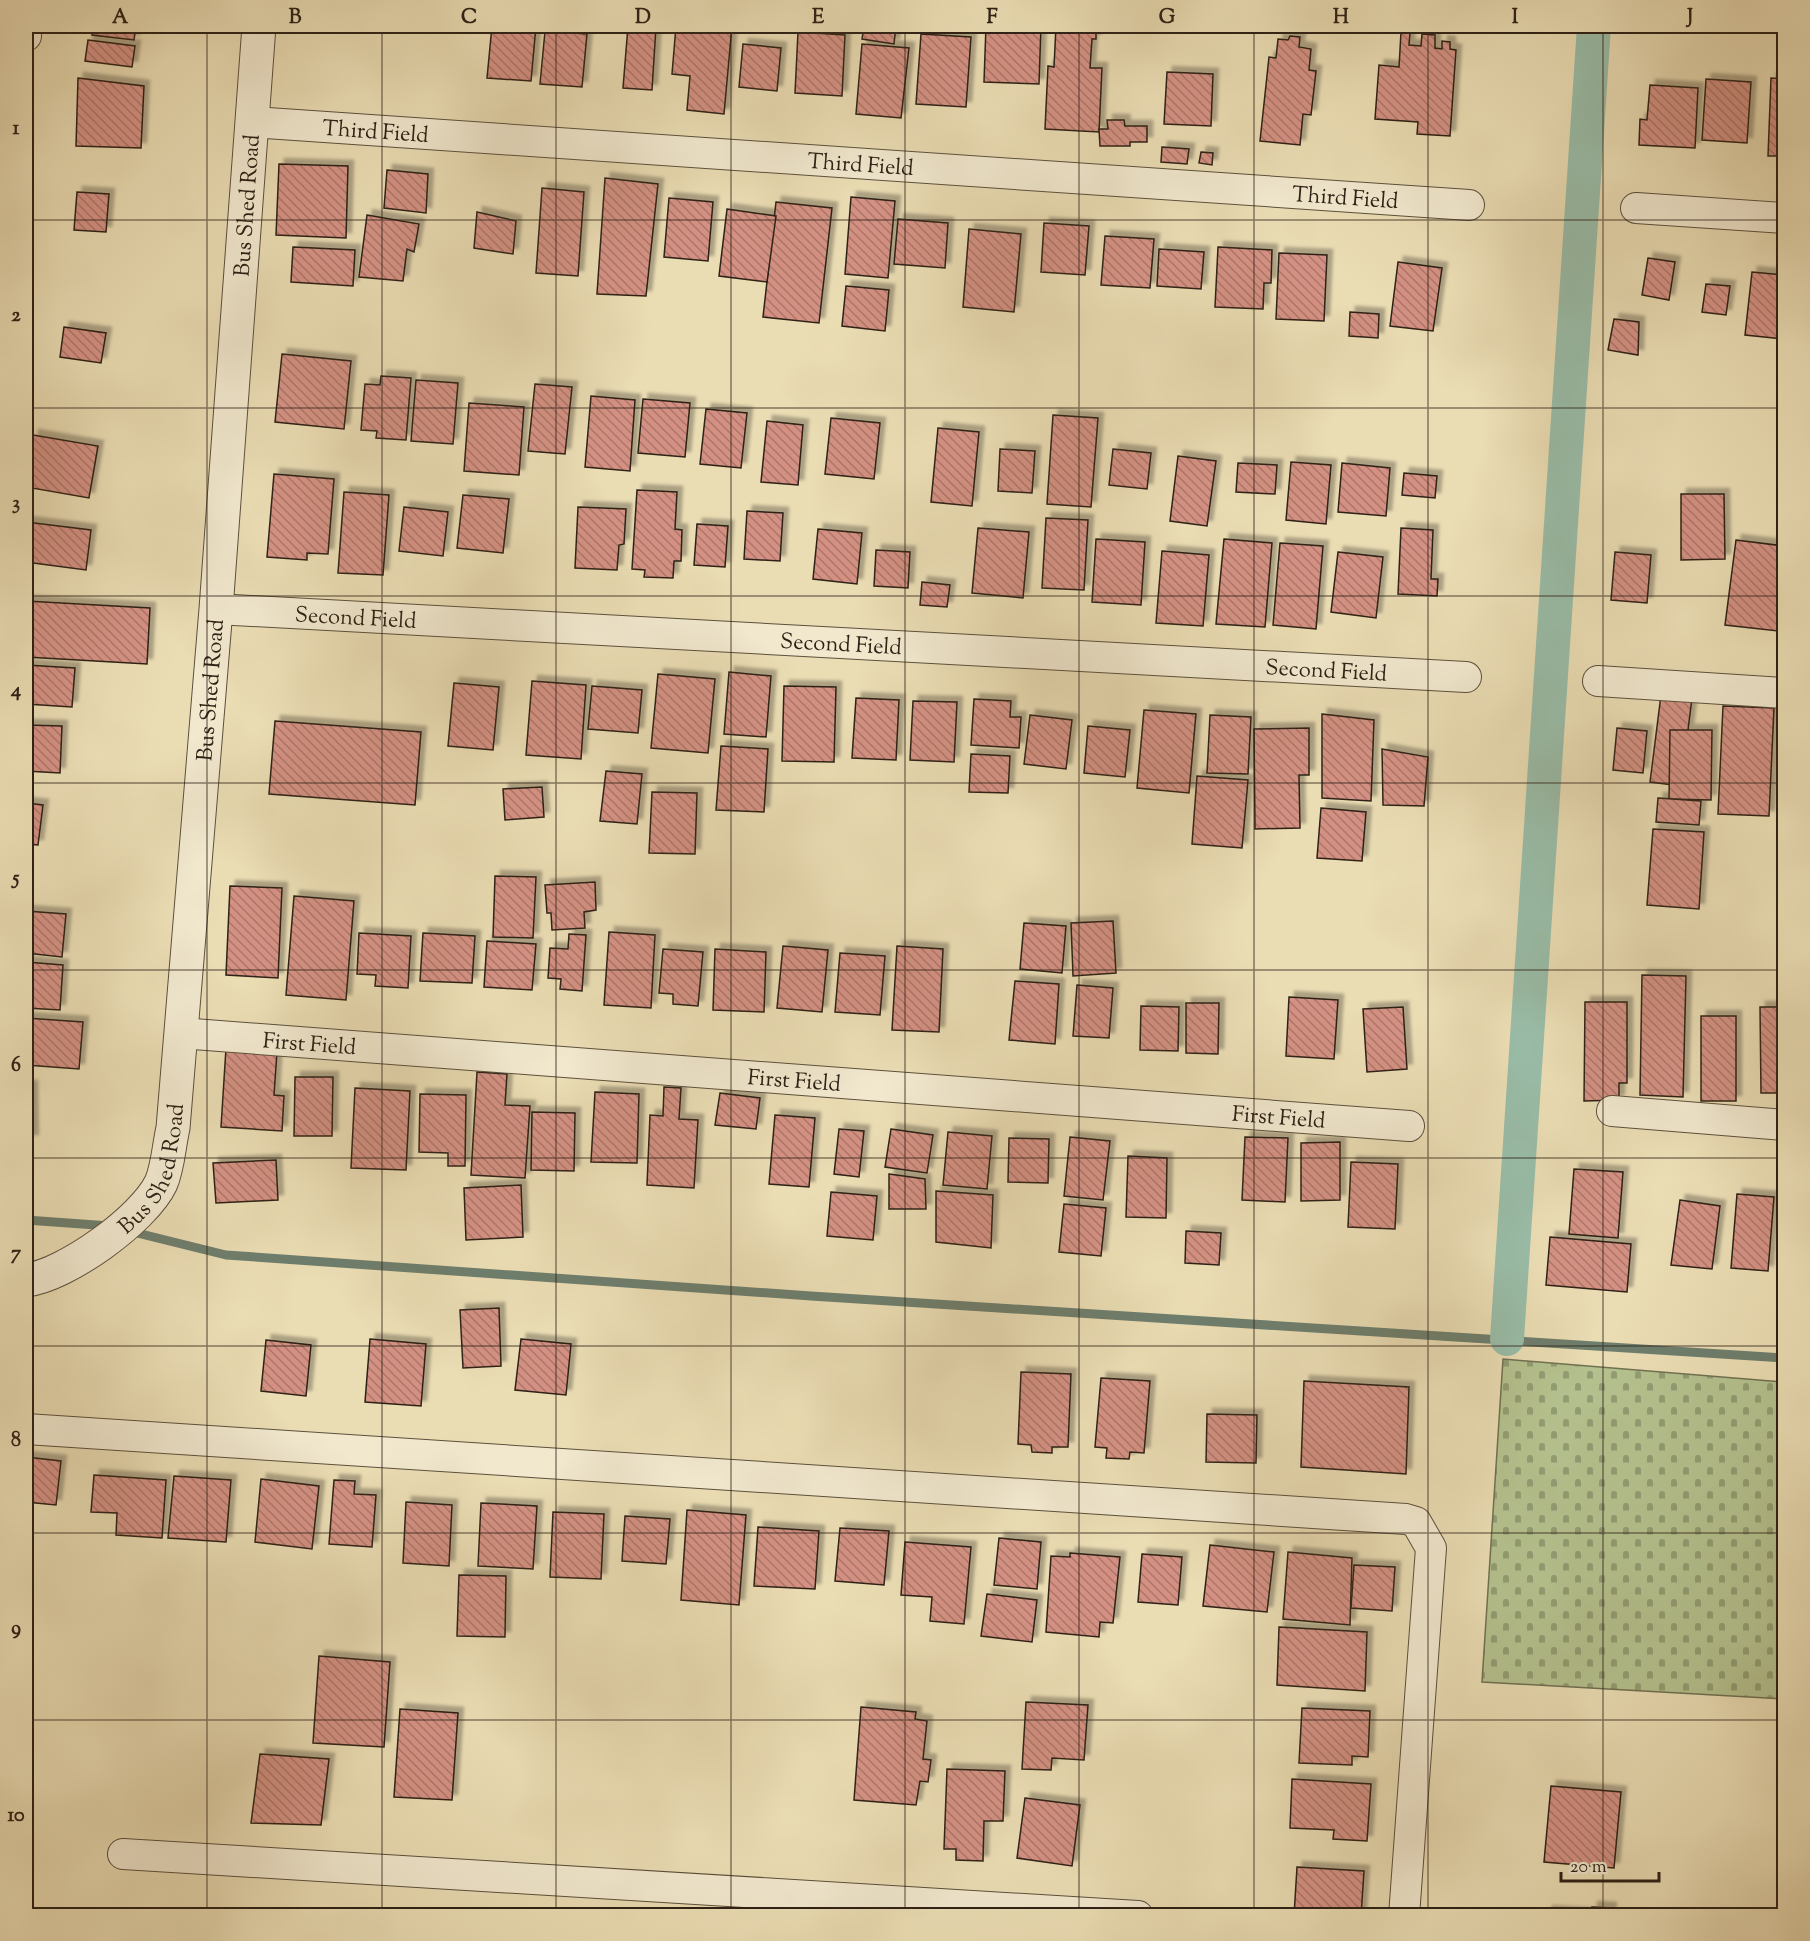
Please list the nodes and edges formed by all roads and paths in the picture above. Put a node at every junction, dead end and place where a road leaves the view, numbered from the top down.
1 (26, 26) edge
2 (259, 26) edge
3 (26, 36) edge
4 (252, 122) junction
5 (1470, 205) dead end
6 (1636, 208) dead end
7 (1785, 218) edge
8 (216, 609) junction
9 (1466, 677) dead end
10 (1598, 681) dead end
11 (1785, 693) edge
12 (180, 1033) junction
13 (1612, 1111) dead end
14 (1785, 1125) edge
15 (1409, 1126) dead end
16 (26, 1280) edge
17 (26, 1429) edge
18 (123, 1854) dead end
19 (1138, 1916) edge
20 (1404, 1916) edge

1 - 3 street
2 - 4 street, Bus Shed Road
4 - 5 street, Third Field
4 - 8 street, Bus Shed Road
6 - 7 street
8 - 9 street, Second Field
8 - 12 street, Bus Shed Road
10 - 11 street
12 - 15 street, First Field
12 - 16 street, Bus Shed Road
13 - 14 street
17 - 20 street
18 - 19 street

